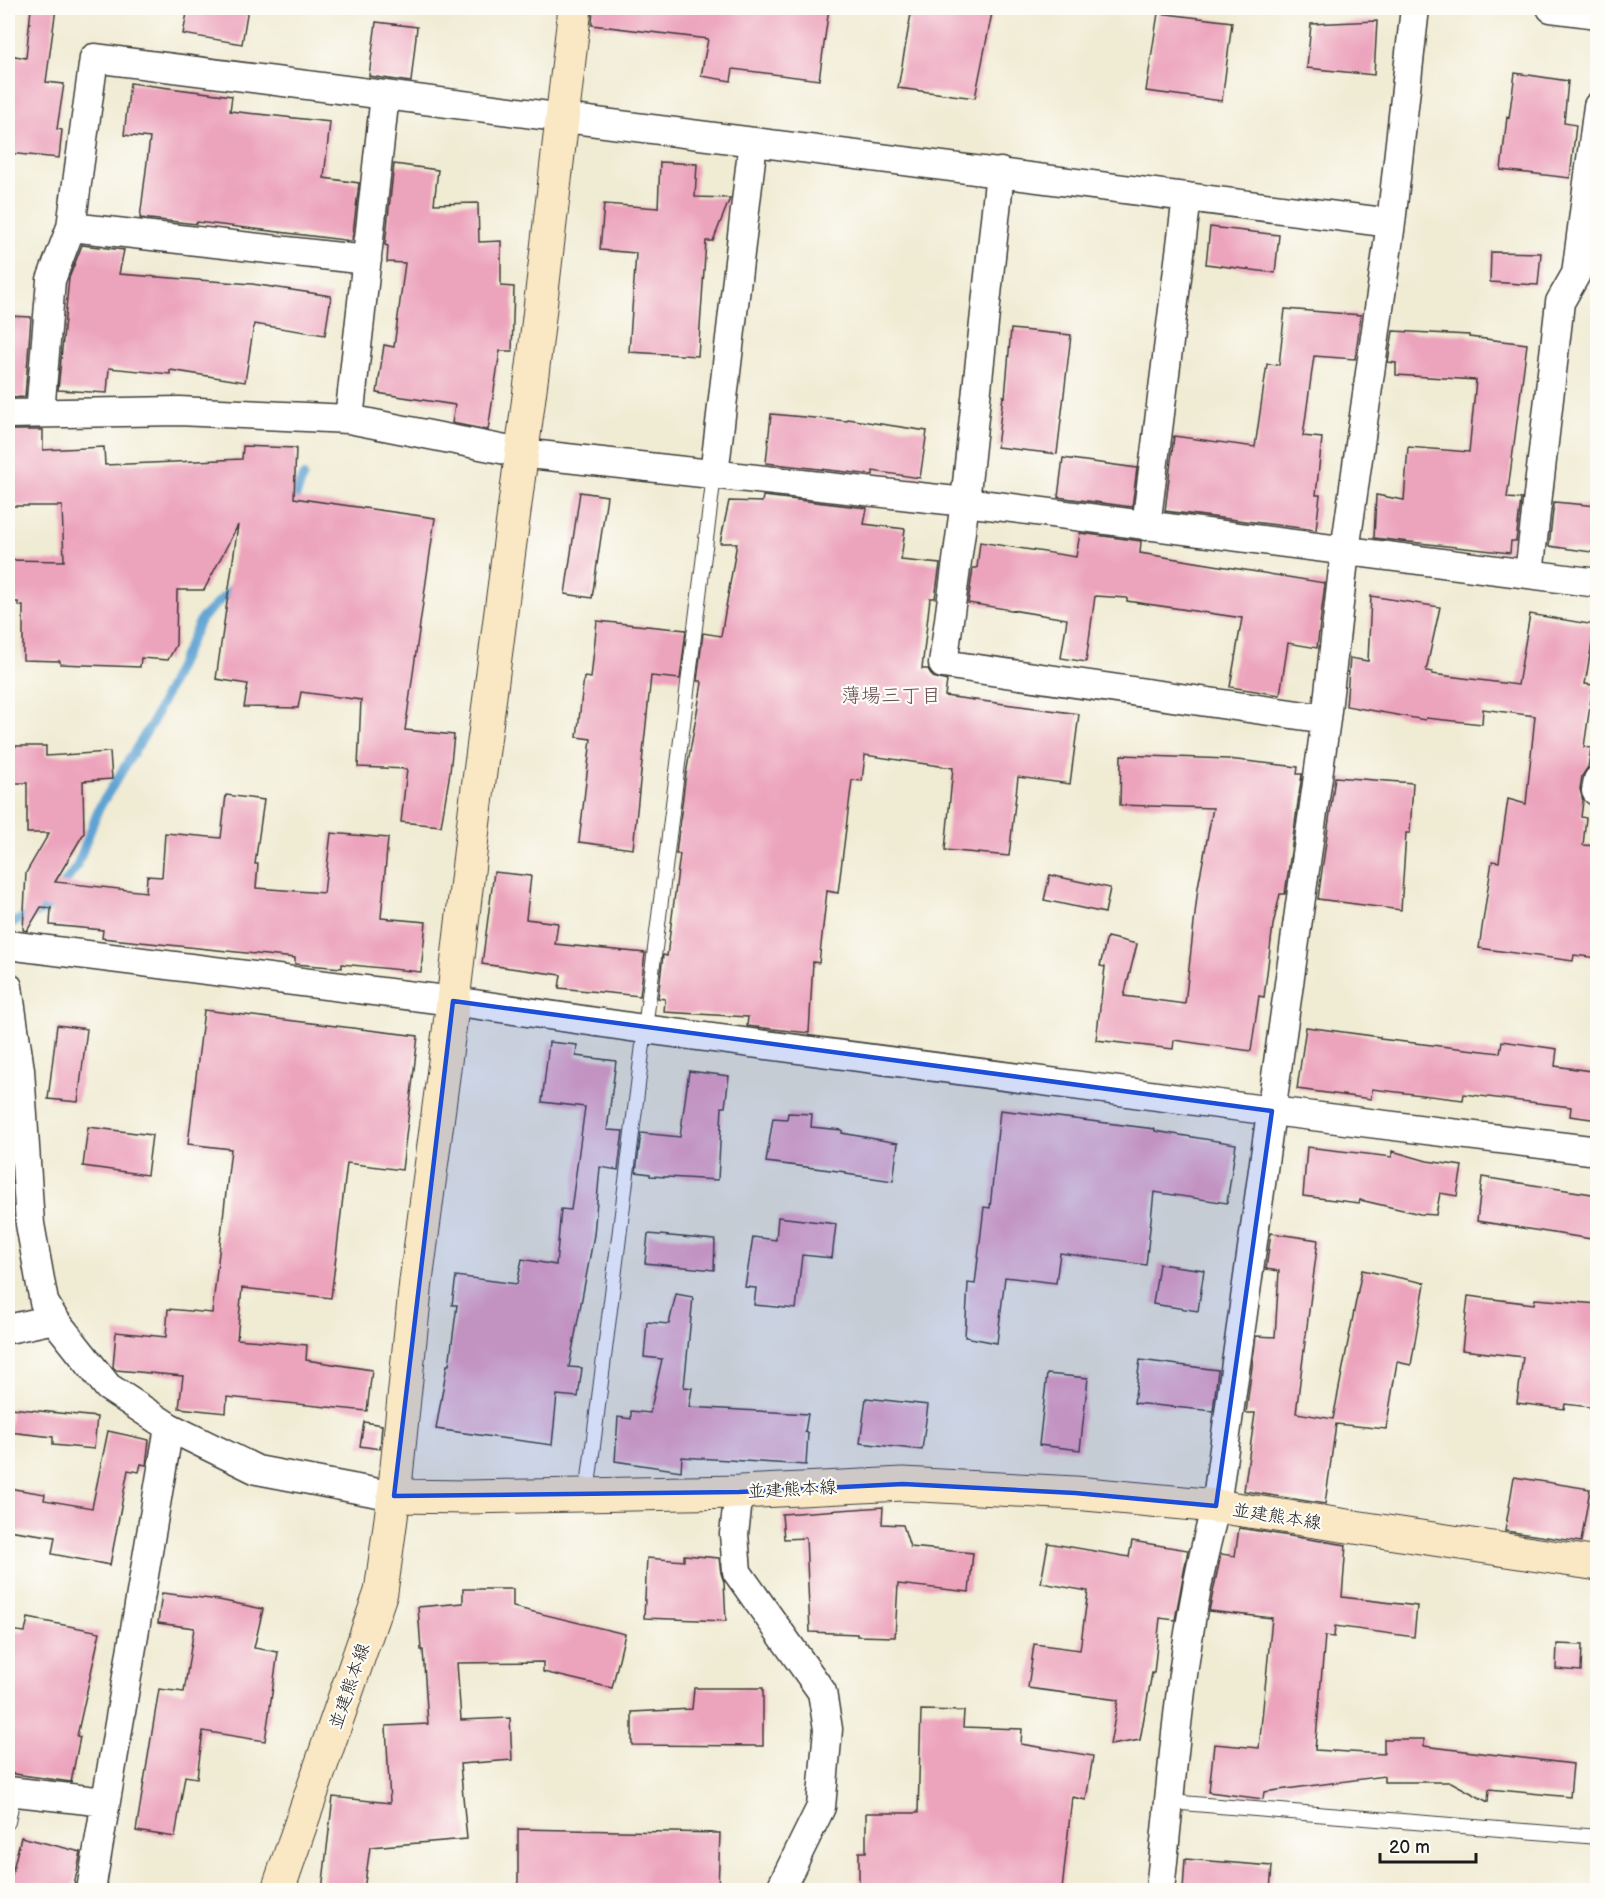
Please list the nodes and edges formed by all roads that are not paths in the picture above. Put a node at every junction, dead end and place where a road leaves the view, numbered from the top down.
1 (575, 8) edge
2 (1415, 8) edge
3 (1551, 8) edge
4 (1598, 14) edge
5 (385, 95) junction
6 (1598, 106) edge
7 (561, 118) junction
8 (753, 142) junction
9 (1000, 172) junction
10 (1187, 197) junction
11 (1391, 223) junction
12 (71, 227) junction
13 (367, 260) junction
14 (40, 413) junction
15 (8, 414) edge
16 (349, 419) junction
17 (521, 453) junction
18 (714, 475) junction
19 (965, 502) junction
20 (1146, 526) junction
21 (1345, 551) junction
22 (1529, 574) junction
23 (1598, 583) edge
24 (1326, 719) junction
25 (8, 945) edge
26 (8, 987) edge
27 (453, 1001) junction
28 (644, 1029) junction
29 (1272, 1111) junction
30 (1598, 1151) edge
31 (54, 1319) junction
32 (8, 1329) edge
33 (170, 1427) junction
34 (739, 1492) junction
35 (587, 1494) junction
36 (394, 1496) junction
37 (1216, 1506) junction
38 (1598, 1564) edge
39 (11, 1791) edge
40 (105, 1802) junction
41 (1170, 1802) junction
42 (8, 1822) edge
43 (1598, 1838) edge
44 (92, 1890) edge
45 (278, 1890) edge
46 (780, 1890) edge
47 (1160, 1890) edge

1 - 7 main road
2 - 11 street
3 - 4 street
5 - 7 street
5 - 12 street
5 - 13 street
6 - 22 street
7 - 8 street
7 - 17 main road
8 - 9 street
8 - 18 street
9 - 10 street
9 - 19 street
10 - 11 street
10 - 20 street
11 - 21 street
12 - 13 street
12 - 14 street
13 - 16 street
14 - 15 street
14 - 16 street
16 - 17 street
17 - 18 street
17 - 27 main road
18 - 19 street
18 - 28 lane
19 - 20 street
19 - 24 street
20 - 21 street
21 - 22 street
21 - 24 street
22 - 23 street
24 - 29 street
25 - 27 street
26 - 31 street
27 - 28 street
27 - 36 main road
28 - 29 street
28 - 35 lane
29 - 30 street
29 - 37 street
31 - 32 street
31 - 33 street
33 - 36 street
33 - 40 street
34 - 35 main road, 並建熊本線
34 - 37 main road, 並建熊本線
34 - 46 street
35 - 36 main road, 並建熊本線
36 - 45 main road, 並建熊本線
37 - 38 main road, 並建熊本線
37 - 41 street
39 - 40 street
39 - 42 lane
40 - 44 street
41 - 43 lane
41 - 47 street

